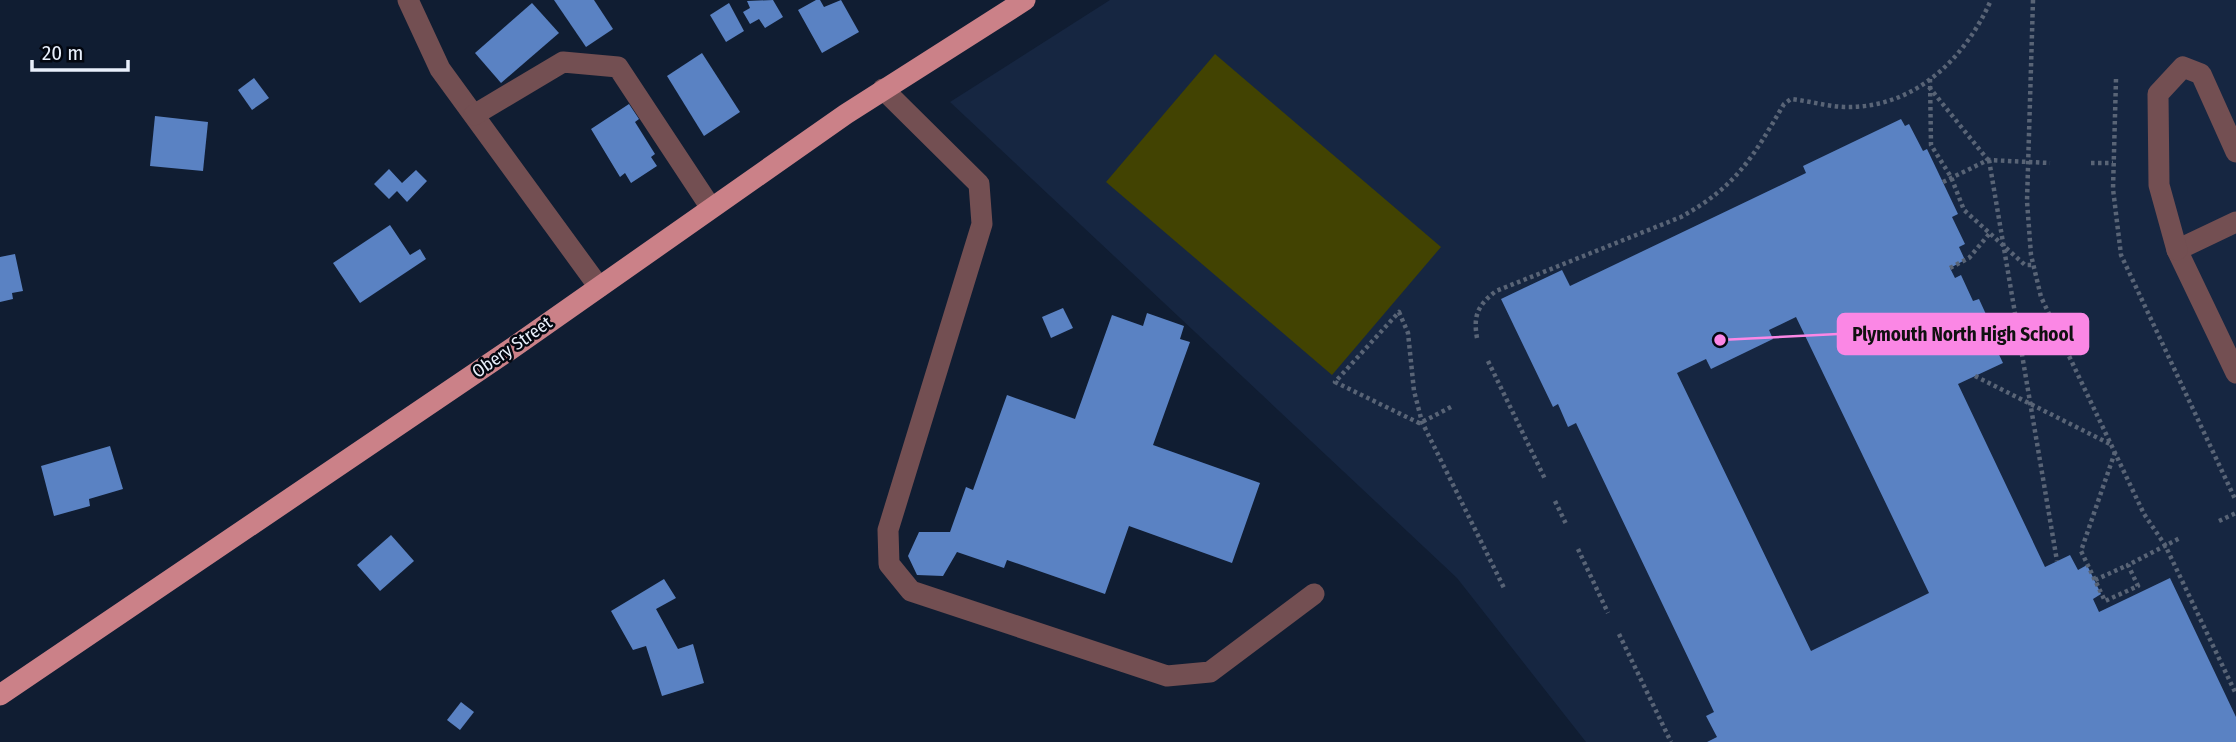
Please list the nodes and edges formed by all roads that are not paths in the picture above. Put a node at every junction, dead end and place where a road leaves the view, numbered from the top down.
1 (408, 0) edge
2 (1025, 0) edge
3 (883, 89) junction
4 (474, 115) junction
5 (2236, 152) edge
6 (711, 208) junction
7 (2236, 222) edge
8 (2177, 250) junction
9 (599, 287) junction
10 (2236, 373) edge
11 (1314, 594) dead end
12 (0, 695) edge

1 - 4 lane
2 - 3 main road, Obery Street
3 - 6 main road, Obery Street
3 - 11 lane
4 - 6 lane
4 - 9 lane
5 - 8 lane
6 - 9 main road, Obery Street
7 - 8 lane
8 - 10 lane
9 - 12 main road, Obery Street

